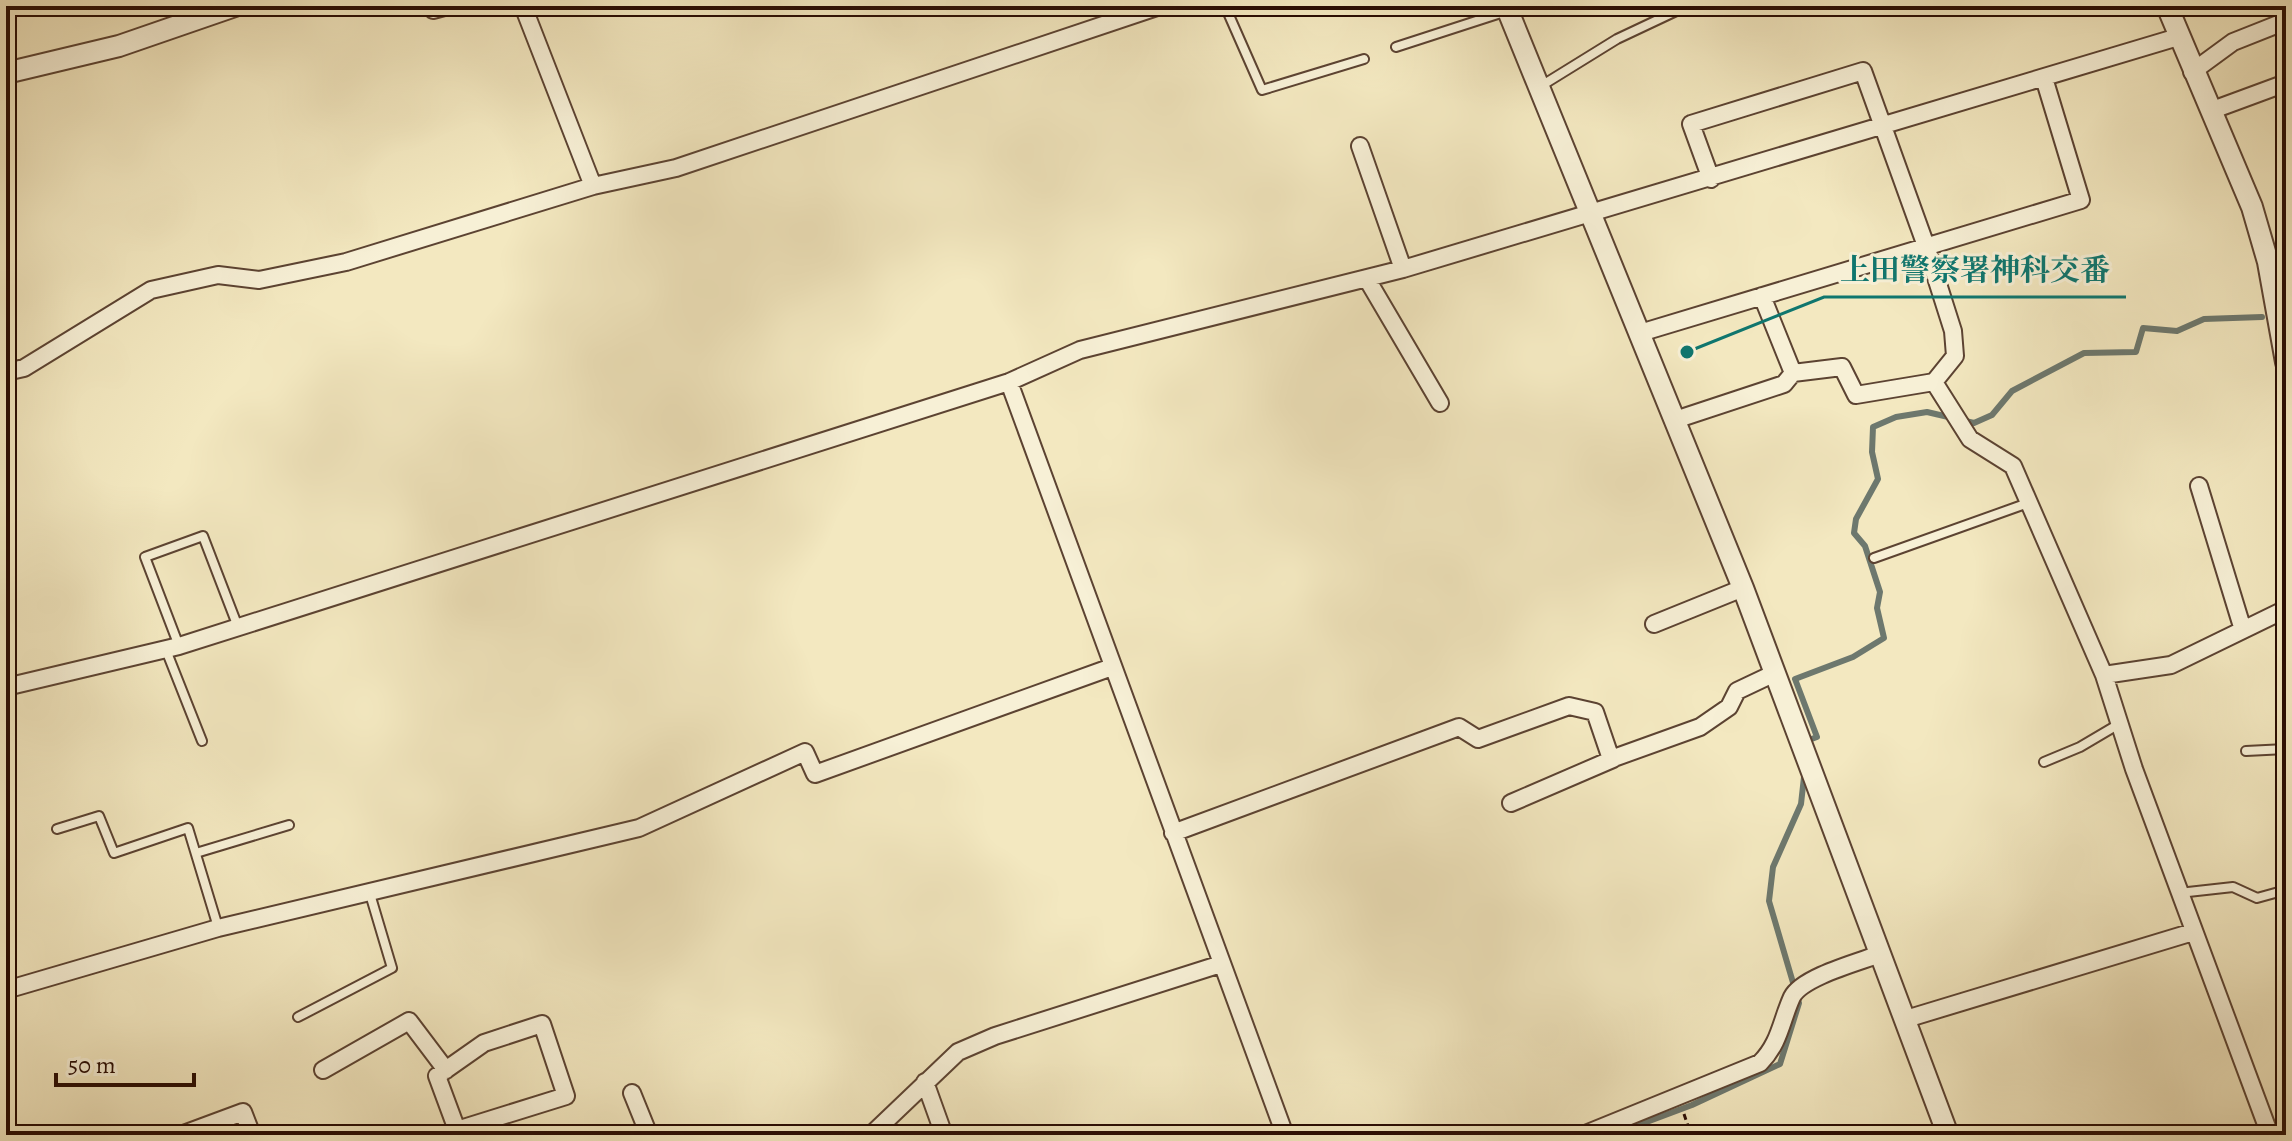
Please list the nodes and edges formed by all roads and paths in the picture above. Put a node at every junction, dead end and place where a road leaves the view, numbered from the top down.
1 (235, 6) edge
2 (432, 6) edge
3 (448, 6) edge
4 (523, 6) edge
5 (1160, 6) edge
6 (1225, 6) edge
7 (1687, 6) edge
8 (2167, 6) edge
9 (1507, 8) edge
10 (2286, 21) edge
11 (2178, 37) junction
12 (1396, 47) dead end
13 (1364, 59) dead end
14 (2192, 72) junction
15 (6, 73) edge
16 (2044, 78) junction
17 (2286, 83) edge
18 (1540, 87) junction
19 (2210, 111) junction
20 (1885, 127) junction
21 (1360, 146) dead end
22 (1711, 179) junction
23 (593, 186) junction
24 (1591, 215) junction
25 (1926, 246) junction
26 (1403, 269) junction
27 (1367, 279) junction
28 (1762, 296) junction
29 (1640, 333) junction
30 (2283, 336) edge
31 (2286, 362) edge
32 (6, 372) edge
33 (1793, 373) junction
34 (1009, 382) junction
35 (1934, 382) junction
36 (1440, 403) dead end
37 (1675, 420) junction
38 (2199, 486) dead end
39 (2028, 503) junction
40 (1874, 558) dead end
41 (1743, 588) junction
42 (2286, 609) edge
43 (1654, 624) dead end
44 (238, 627) junction
45 (2243, 630) junction
46 (173, 648) junction
47 (1112, 667) junction
48 (1775, 673) junction
49 (2104, 675) junction
50 (6, 687) edge
51 (2119, 724) junction
52 (202, 741) dead end
53 (2286, 749) edge
54 (2246, 751) dead end
55 (1613, 759) junction
56 (2044, 762) dead end
57 (1511, 803) dead end
58 (289, 825) dead end
59 (57, 829) dead end
60 (1173, 833) junction
61 (196, 853) junction
62 (2286, 890) edge
63 (2179, 893) junction
64 (370, 894) junction
65 (218, 928) junction
66 (2193, 932) junction
67 (1880, 954) junction
68 (1221, 964) junction
69 (6, 990) edge
70 (298, 1017) dead end
71 (1906, 1019) junction
72 (323, 1070) dead end
73 (446, 1070) junction
74 (925, 1082) junction
75 (632, 1093) dead end
76 (1678, 1099) junction
77 (449, 1132) edge
78 (181, 1135) edge
79 (252, 1135) edge
80 (649, 1135) edge
81 (871, 1135) edge
82 (944, 1135) edge
83 (1285, 1135) edge
84 (1583, 1135) edge
85 (1691, 1135) edge
86 (1948, 1135) edge
87 (2270, 1135) edge

1 - 15 street
2 - 3 street
4 - 23 street
5 - 23 street
6 - 13 lane
7 - 18 lane
8 - 11 street
9 - 12 lane
9 - 18 street
10 - 14 street
11 - 14 street
11 - 16 street
14 - 19 street
16 - 20 street
16 - 25 street
17 - 19 street
18 - 24 street
19 - 30 street
20 - 22 street
20 - 22 street
20 - 25 street
21 - 26 street
22 - 24 street
23 - 32 street
24 - 26 street
24 - 29 street
25 - 28 street
25 - 35 street
26 - 27 street
27 - 34 street
27 - 36 street
28 - 29 street
28 - 33 street
29 - 37 street
30 - 31 street
33 - 35 street
33 - 37 street
34 - 44 street
34 - 47 street
35 - 39 street
37 - 41 street
38 - 45 street
39 - 40 lane
39 - 49 street
41 - 43 street
41 - 48 street
42 - 45 street
44 - 46 street
44 - 46 lane
45 - 49 street
46 - 50 street
46 - 52 lane
47 - 60 street
47 - 64 street
48 - 55 street
48 - 67 street
49 - 51 street
51 - 56 lane
51 - 63 street
53 - 54 lane
55 - 57 street
55 - 60 street
58 - 61 lane
59 - 61 lane
60 - 68 street
61 - 65 lane
62 - 63 lane
63 - 66 street
64 - 65 street
64 - 70 lane
65 - 69 street
66 - 71 street
66 - 87 street
67 - 71 street
67 - 76 street
68 - 74 street
68 - 83 street
71 - 86 street
72 - 73 street
73 - 77 street
73 - 77 street
74 - 81 street
74 - 82 street
75 - 80 street
76 - 84 street
76 - 85 path
78 - 79 street

